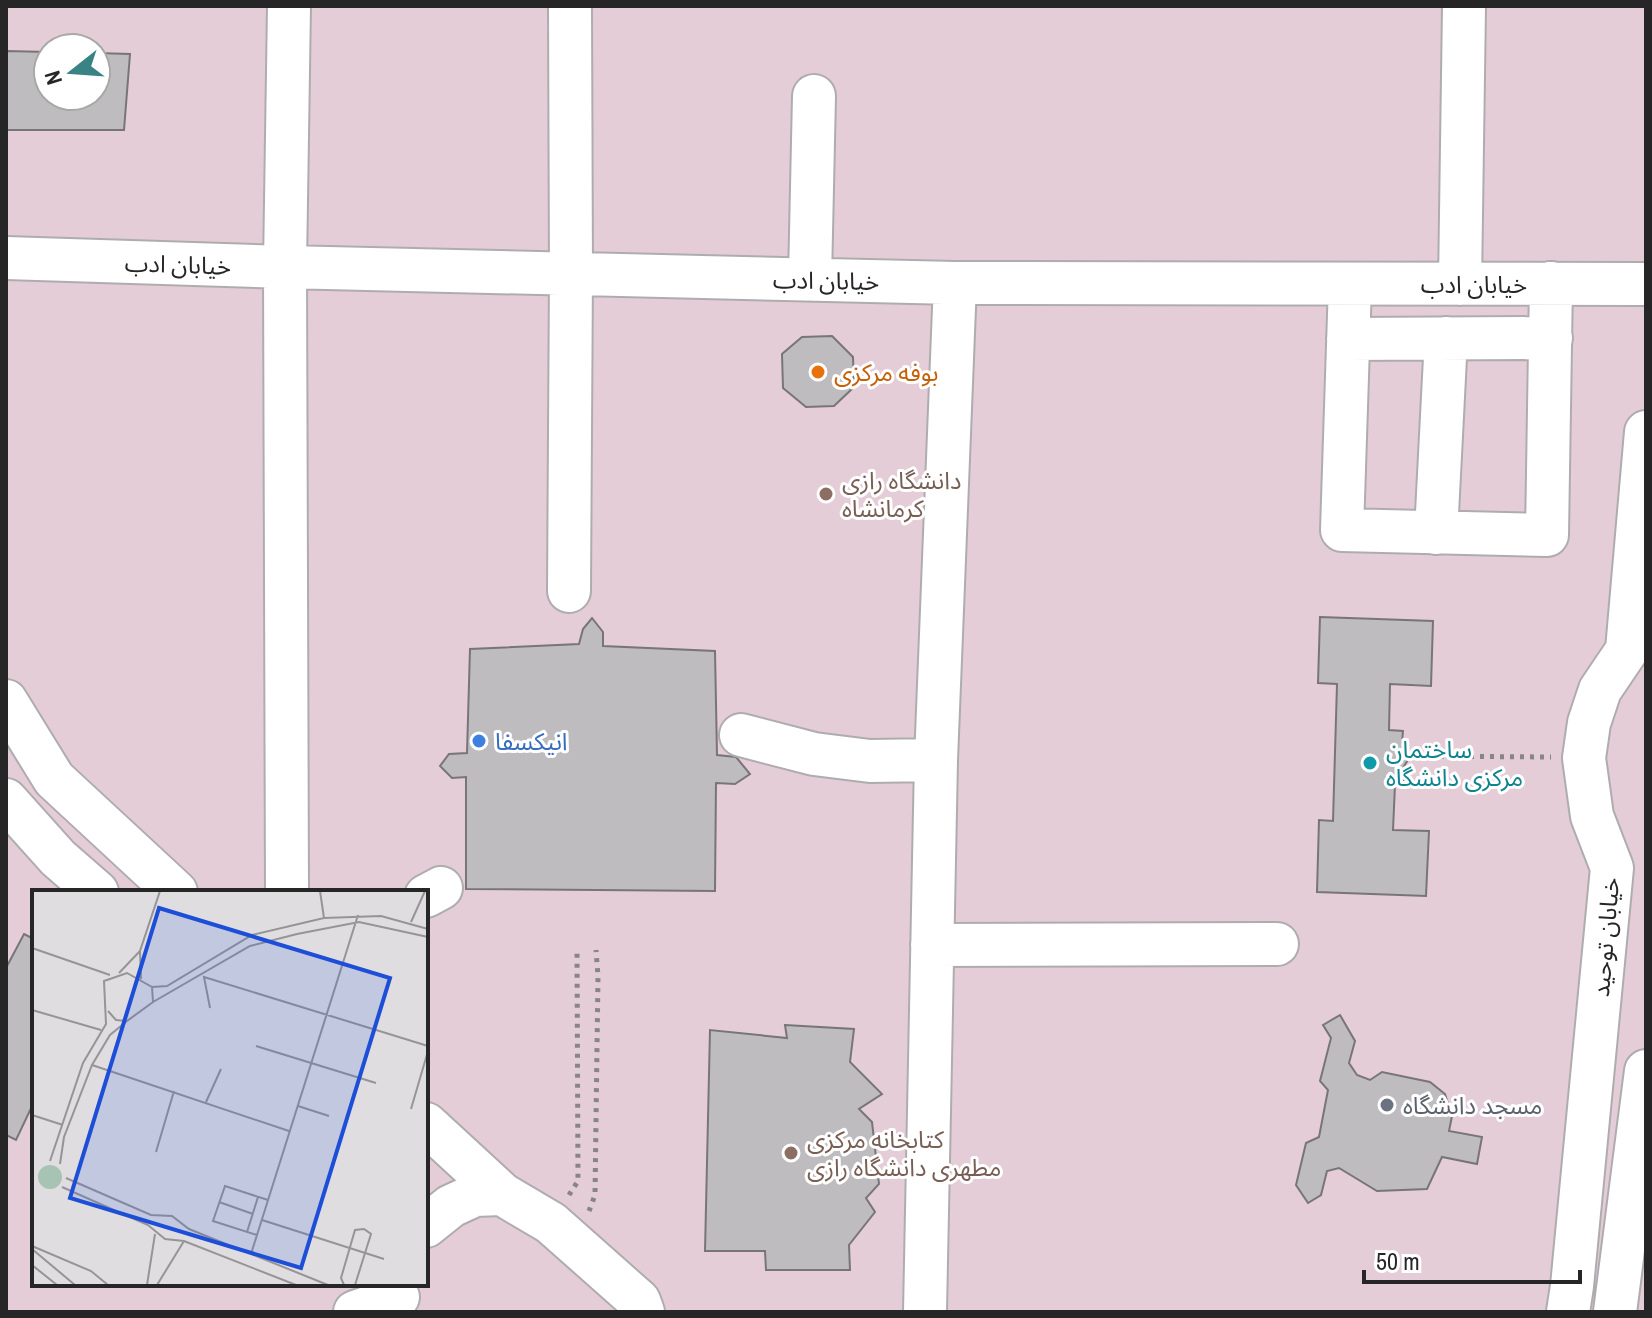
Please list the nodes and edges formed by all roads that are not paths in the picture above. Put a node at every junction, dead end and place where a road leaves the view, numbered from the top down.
1 (289, 6) edge
2 (570, 6) edge
3 (1464, 6) edge
4 (814, 96) dead end
5 (6, 258) edge
6 (285, 267) junction
7 (571, 273) junction
8 (810, 279) junction
9 (955, 283) junction
10 (1551, 283) junction
11 (1350, 284) junction
12 (1460, 284) junction
13 (1646, 284) edge
14 (1446, 338) junction
15 (1551, 338) junction
16 (1348, 339) junction
17 (1646, 432) edge
18 (1436, 533) junction
19 (569, 591) dead end
20 (6, 701) edge
21 (741, 735) dead end
22 (936, 760) junction
23 (6, 800) edge
24 (95, 890) edge
25 (174, 890) edge
26 (287, 890) edge
27 (1277, 944) dead end
28 (932, 945) junction
29 (1646, 1071) edge
30 (428, 1126) edge
31 (502, 1194) junction
32 (428, 1224) edge
33 (399, 1298) edge
34 (645, 1308) edge
35 (355, 1312) edge
36 (925, 1312) edge
37 (1568, 1312) edge
38 (1615, 1312) edge

1 - 6 street
2 - 7 street
3 - 12 street
4 - 8 street
5 - 6 street, خیابان ادب
6 - 7 street, خیابان ادب
6 - 26 street
7 - 8 street, خیابان ادب
7 - 19 street
8 - 9 street, خیابان ادب
9 - 11 street, خیابان ادب
9 - 22 street
10 - 12 street, خیابان ادب
10 - 13 street, خیابان ادب
10 - 15 street
11 - 12 street, خیابان ادب
11 - 16 street
14 - 15 street
14 - 16 street
14 - 18 street
15 - 18 street
16 - 18 street
17 - 37 street, خیابان توحید
20 - 25 street
21 - 22 street
22 - 28 street
23 - 24 street
27 - 28 street
28 - 36 street
29 - 38 street
30 - 31 street
31 - 32 street
31 - 34 street
33 - 35 street

